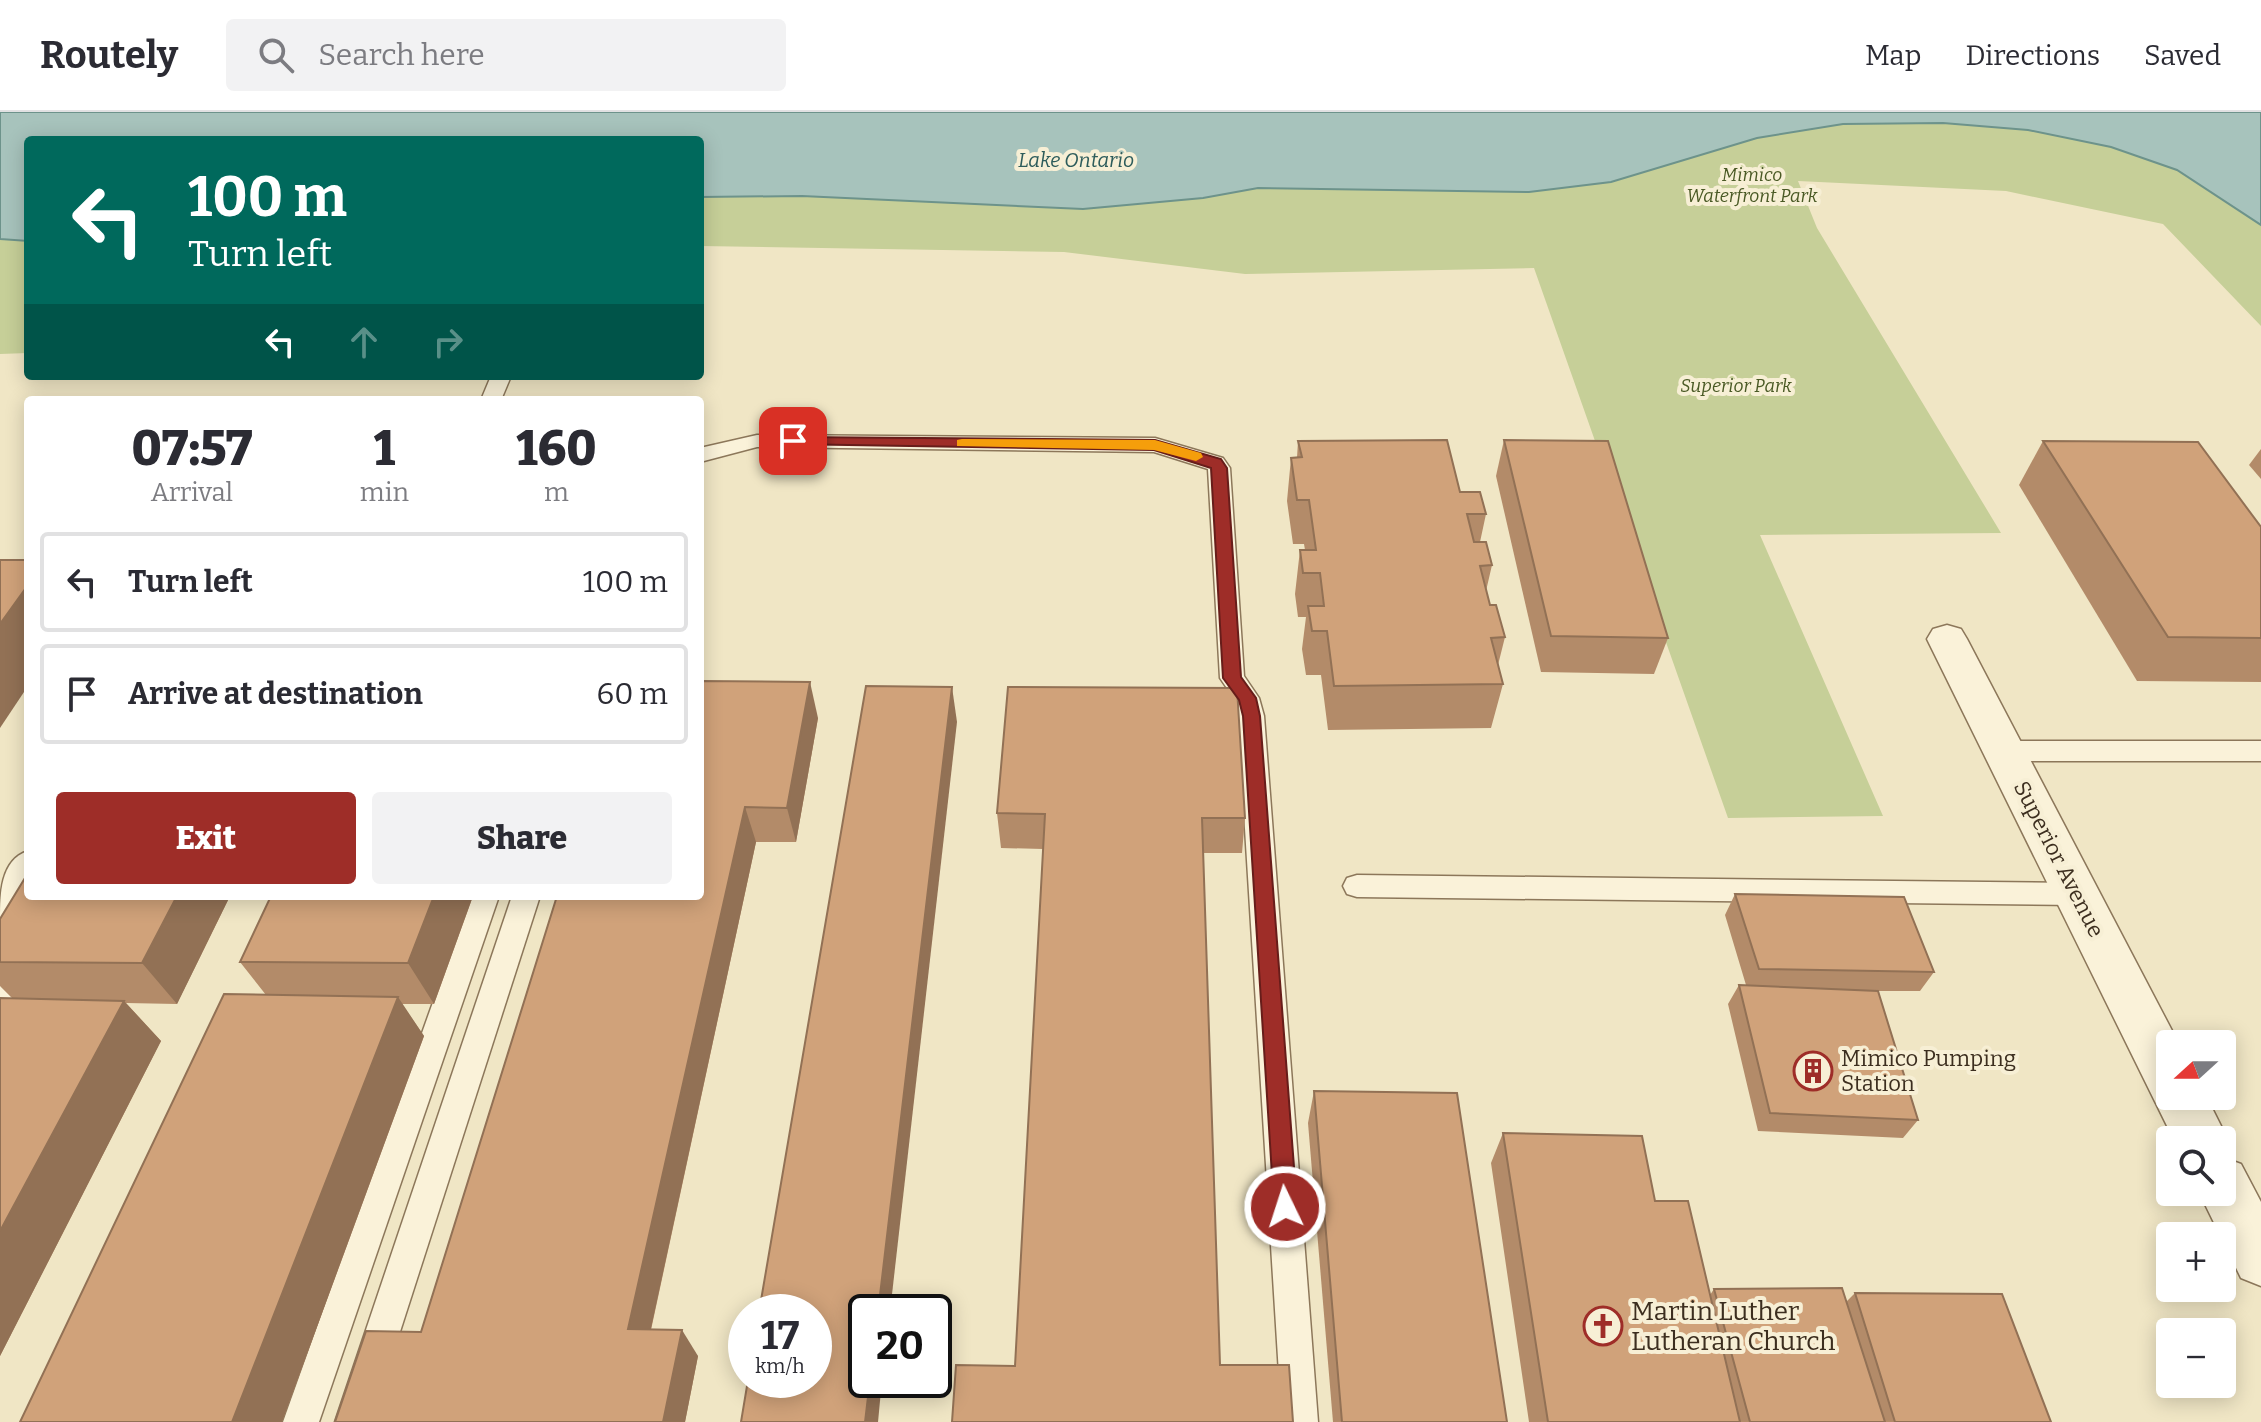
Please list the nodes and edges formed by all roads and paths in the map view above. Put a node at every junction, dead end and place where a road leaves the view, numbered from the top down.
1 (704, 454) edge
2 (1947, 639) dead end
3 (2004, 751) junction
4 (2261, 751) edge
5 (24, 869) edge
6 (1357, 886) dead end
7 (2077, 894) junction
8 (55, 900) edge
9 (484, 900) edge
10 (525, 900) edge
11 (0, 908) edge
12 (0, 993) edge
13 (2156, 1051) edge
14 (2234, 1206) edge
15 (2261, 1259) edge
16 (301, 1422) edge
17 (353, 1422) edge
18 (1300, 1422) edge

1 - 18 lane
2 - 3 street, Superior Avenue
3 - 4 lane
3 - 7 street, Superior Avenue
5 - 11 lane
6 - 7 lane
7 - 13 street, Superior Avenue
8 - 12 lane
9 - 16 lane
10 - 17 lane
14 - 15 street

